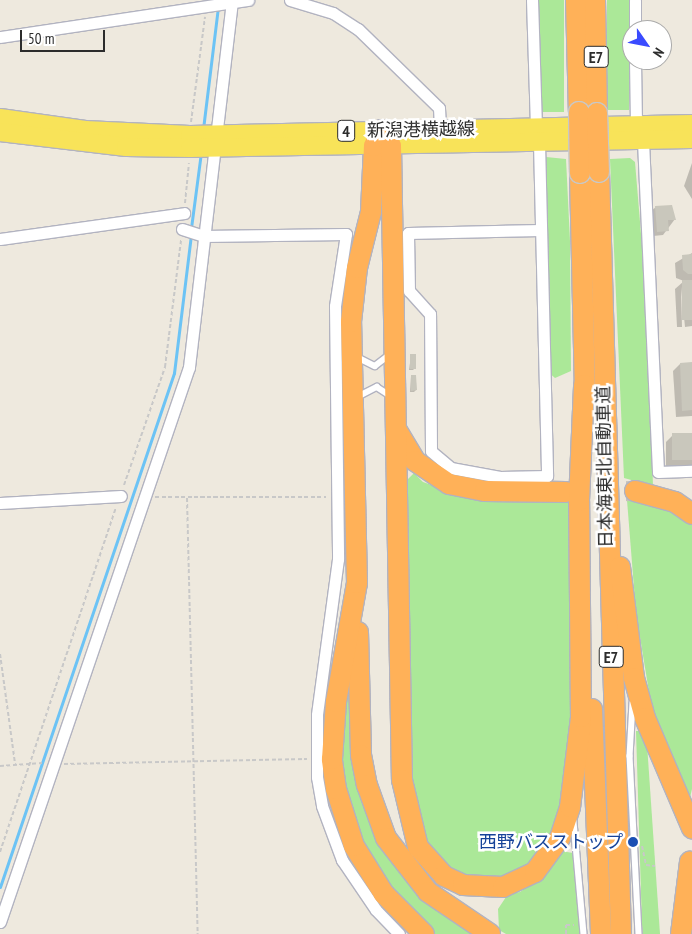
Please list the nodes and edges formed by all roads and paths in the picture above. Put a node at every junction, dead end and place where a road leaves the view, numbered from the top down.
1 (232, 0) edge
2 (248, 0) edge
3 (290, 0) edge
4 (532, 0) edge
5 (576, 0) edge
6 (595, 0) edge
7 (635, 0) edge
8 (206, 4) junction
9 (635, 20) edge
10 (0, 37) edge
11 (636, 70) edge
12 (588, 113) junction
13 (0, 118) edge
14 (692, 124) edge
15 (636, 125) junction
16 (440, 129) junction
17 (0, 132) edge
18 (190, 135) junction
19 (537, 135) junction
20 (692, 139) edge
21 (382, 141) junction
22 (643, 141) junction
23 (215, 142) junction
24 (184, 213) dead end
25 (182, 229) dead end
26 (541, 230) junction
27 (203, 236) junction
28 (0, 239) edge
29 (352, 347) junction
30 (393, 348) junction
31 (594, 382) junction
32 (395, 400) junction
33 (353, 415) junction
34 (396, 427) junction
35 (692, 471) edge
36 (635, 491) tunnel mouth
37 (566, 492) tunnel mouth
38 (121, 496) dead end
39 (337, 496) junction
40 (145, 497) junction
41 (187, 498) junction
42 (0, 503) edge
43 (692, 514) edge
44 (356, 582) junction
45 (0, 654) edge
46 (634, 678) junction
47 (316, 759) junction
48 (30, 762) dead end
49 (193, 763) junction
50 (15, 764) junction
51 (53, 764) junction
52 (0, 766) edge
53 (575, 771) junction
54 (692, 828) edge
55 (638, 846) dead end
56 (690, 862) dead end
57 (655, 866) dead end
58 (0, 922) edge
59 (574, 925) dead end
60 (198, 934) edge
61 (399, 934) edge
62 (424, 934) edge
63 (490, 934) edge
64 (566, 934) edge
65 (584, 934) edge
66 (602, 934) edge
67 (621, 934) edge
68 (639, 934) edge
69 (682, 934) edge

1 - 2 street
1 - 8 street
1 - 23 street
3 - 16 street
4 - 19 street
5 - 12 highway, 日本海東北自動車道 / E7
6 - 12 highway, 日本海東北自動車道 / E7
7 - 9 street
8 - 10 street
8 - 18 path
11 - 15 street
12 - 31 highway, 日本海東北自動車道 / E7, bridge
12 - 31 highway, 日本海東北自動車道 / E7, bridge
13 - 18 main road, 新潟港横越線 / 4
14 - 15 main road, 新潟港横越線 / 4
15 - 19 main road, 新潟港横越線 / 4
16 - 19 main road, 新潟港横越線 / 4
16 - 21 main road, 新潟港横越線 / 4
17 - 23 main road, 新潟港横越線 / 4
18 - 23 main road, 新潟港横越線 / 4
19 - 21 main road, 新潟港横越線 / 4
19 - 22 main road, 新潟港横越線 / 4
19 - 26 street
20 - 22 main road, 新潟港横越線 / 4
21 - 23 main road, 新潟港横越線 / 4
21 - 29 highway
21 - 30 highway
22 - 35 street
23 - 27 street
24 - 28 street
25 - 27 street
26 - 26 street
27 - 39 street
27 - 40 street
29 - 30 lane
29 - 33 highway
30 - 32 highway
31 - 46 highway
31 - 53 highway
31 - 66 highway, 日本海東北自動車道 / E7
31 - 67 highway, 日本海東北自動車道 / E7
32 - 33 lane
32 - 34 highway
33 - 44 highway
34 - 37 highway
34 - 53 highway
36 - 43 highway
38 - 42 street
39 - 41 path
39 - 47 street
40 - 41 path
40 - 51 street
41 - 49 path
44 - 62 highway
44 - 63 highway
45 - 50 path
46 - 54 highway
46 - 68 lane
47 - 49 path
47 - 61 street
48 - 50 path
49 - 51 path
49 - 60 path
50 - 52 path
51 - 58 street
53 - 65 lane
55 - 57 path
56 - 69 highway
59 - 64 path

